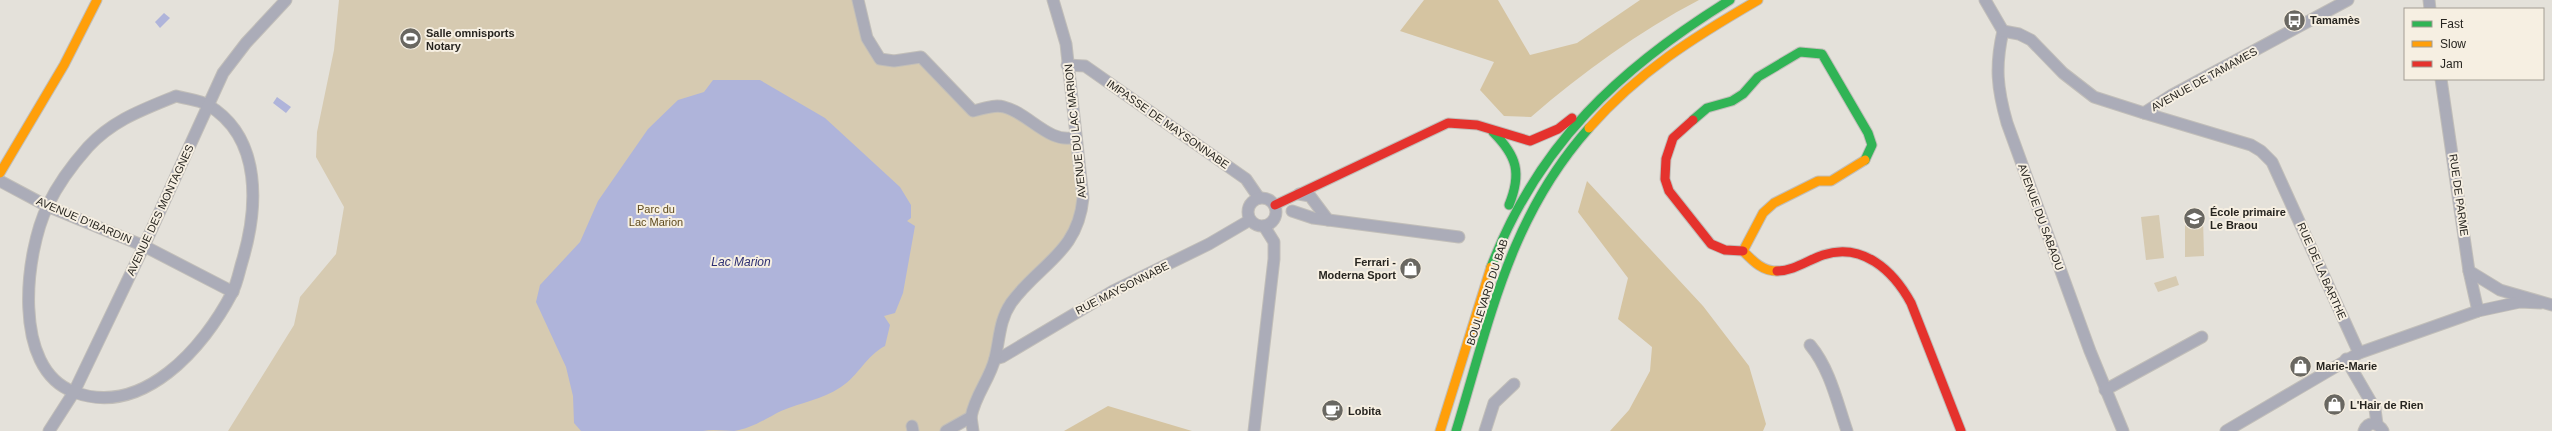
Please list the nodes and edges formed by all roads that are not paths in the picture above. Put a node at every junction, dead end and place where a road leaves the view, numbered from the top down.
1 (97, 0) edge
2 (286, 0) edge
3 (858, 0) edge
4 (1053, 0) edge
5 (1730, 0) edge
6 (1758, 0) edge
7 (1984, 0) edge
8 (2348, 0) edge
9 (2003, 31) junction
10 (1067, 65) junction
11 (2441, 80) edge
12 (208, 105) junction
13 (1583, 112) junction
14 (2144, 113) junction
15 (1493, 131) junction
16 (1076, 137) junction
17 (0, 173) edge
18 (0, 181) edge
19 (1322, 183) junction
20 (1299, 194) junction
21 (1310, 196) junction
22 (1259, 198) junction
23 (48, 206) junction
24 (1276, 210) junction
25 (1292, 211) junction
26 (1250, 220) junction
27 (1328, 220) junction
28 (1264, 226) junction
29 (1459, 237) dead end
30 (144, 246) junction
31 (1743, 251) junction
32 (2469, 271) junction
33 (1482, 288) junction
34 (233, 292) junction
35 (2546, 304) edge
36 (2478, 311) junction
37 (2202, 337) dead end
38 (1810, 345) dead end
39 (2359, 353) junction
40 (995, 359) junction
41 (2346, 359) junction
42 (1514, 384) dead end
43 (2105, 390) junction
44 (74, 392) junction
45 (971, 417) junction
46 (2380, 428) edge
47 (49, 431) edge
48 (946, 431) edge
49 (973, 431) edge
50 (1254, 431) edge
51 (1440, 431) edge
52 (1456, 431) edge
53 (1485, 431) edge
54 (1847, 431) edge
55 (1961, 431) edge
56 (2123, 431) edge
57 (2226, 431) edge
58 (2364, 431) edge

1 - 17 main road
2 - 12 street, AVENUE DES MONTAGNES
3 - 16 street
4 - 10 street, AVENUE DU LAC MARION
5 - 13 main road, BOULEVARD DU BAB
6 - 52 main road, BOULEVARD DU BAB
7 - 9 street
8 - 14 street, AVENUE DE TAMAMES
9 - 14 street, AVENUE DE TAMAMES
9 - 43 street, AVENUE DU SABAOU
10 - 16 street, AVENUE DU LAC MARION
10 - 22 street, IMPASSE DE MAYSONNABE
11 - 32 street, RUE DE PARME
12 - 23 street
12 - 30 street, AVENUE DES MONTAGNES
12 - 34 street
13 - 15 main road
13 - 33 main road, BOULEVARD DU BAB
14 - 39 street, RUE DE LA BARTHE
15 - 19 main road
15 - 33 main road
16 - 40 street, AVENUE DU LAC MARION
18 - 23 street, AVENUE D'IBARDIN
19 - 20 main road
19 - 21 main road
20 - 21 street
20 - 24 main road
21 - 25 main road
21 - 27 street
22 - 24 street
22 - 26 street
23 - 30 street, AVENUE D'IBARDIN
23 - 44 street
24 - 25 main road
24 - 28 street
25 - 27 street
26 - 28 street
26 - 40 street, RUE MAYSONNABE
27 - 29 street
28 - 50 street
30 - 34 street, AVENUE D'IBARDIN
30 - 44 street, AVENUE DES MONTAGNES
31 - 31 main road
31 - 55 main road
32 - 35 street
32 - 36 street, RUE DE PARME
33 - 51 main road, BOULEVARD DU BAB
34 - 44 street
35 - 36 street
36 - 39 street
37 - 43 street
38 - 54 street
39 - 41 street
40 - 45 street, AVENUE DU LAC MARION
41 - 46 street
41 - 57 street
42 - 53 street
43 - 56 street, AVENUE DU SABAOU
44 - 47 street, AVENUE DES MONTAGNES
45 - 48 street
45 - 49 street
46 - 58 street

